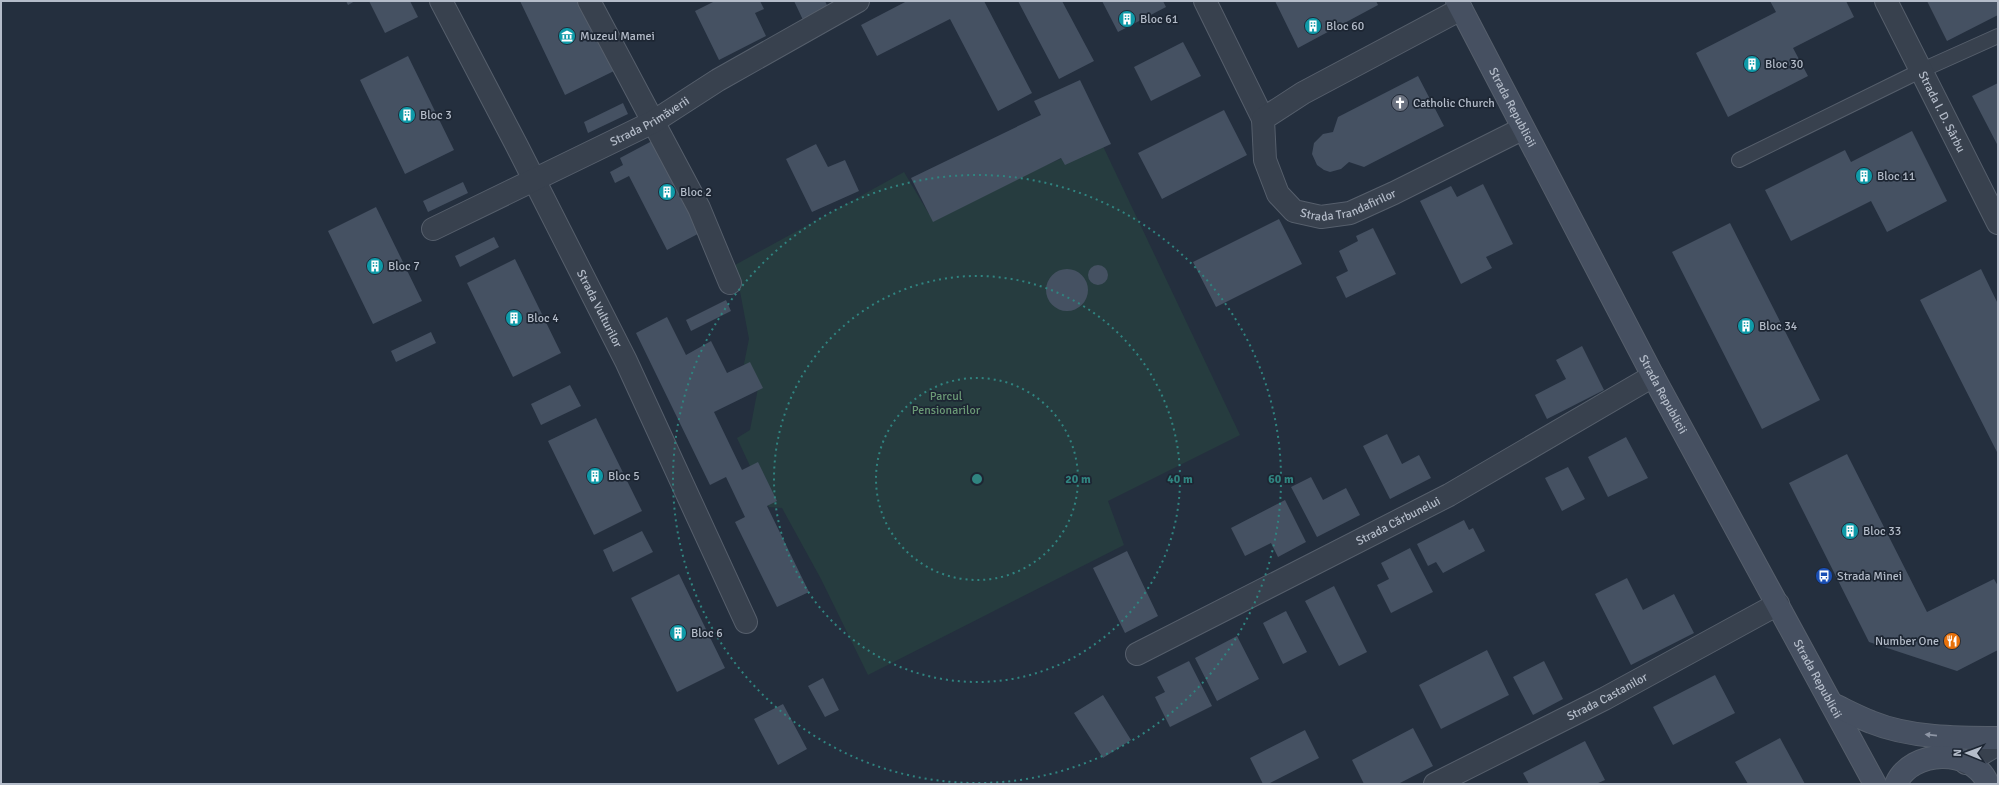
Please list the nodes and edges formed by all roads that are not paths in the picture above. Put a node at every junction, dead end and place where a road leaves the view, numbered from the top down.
1 (441, 1) edge
2 (589, 1) edge
3 (858, 1) edge
4 (1205, 1) edge
5 (1886, 1) edge
6 (1459, 5) edge
7 (1998, 36) edge
8 (1920, 71) junction
9 (1263, 119) junction
10 (653, 122) junction
11 (1522, 128) junction
12 (1739, 160) dead end
13 (534, 179) junction
14 (1998, 223) edge
15 (433, 229) dead end
16 (730, 283) dead end
17 (1653, 376) junction
18 (1778, 604) junction
19 (746, 622) dead end
20 (1137, 654) dead end
21 (1832, 704) junction
22 (1998, 738) edge
23 (1998, 744) edge
24 (1966, 763) junction
25 (1435, 784) edge
26 (1875, 784) edge
27 (1896, 784) edge
28 (1988, 784) edge

1 - 13 street, Strada Vulturilor
2 - 10 street
3 - 10 street, Strada Primăverii
4 - 9 street
5 - 8 street, Strada I. D. Sârbu
6 - 9 street
6 - 11 main road, Strada Republicii
7 - 8 lane
8 - 12 lane
8 - 14 street, Strada I. D. Sârbu
9 - 11 street, Strada Trandafirilor
10 - 13 street, Strada Primăverii
10 - 16 street
11 - 17 main road, Strada Republicii
13 - 15 street, Strada Primăverii
13 - 19 street, Strada Vulturilor
17 - 18 main road, Strada Republicii
17 - 20 street, Strada Cărbunelui
18 - 21 main road, Strada Republicii
18 - 25 street, Strada Castanilor
22 -> 21 main road
21 - 26 main road, Strada Republicii
23 - 24 street
24 - 27 main road
24 - 28 main road

